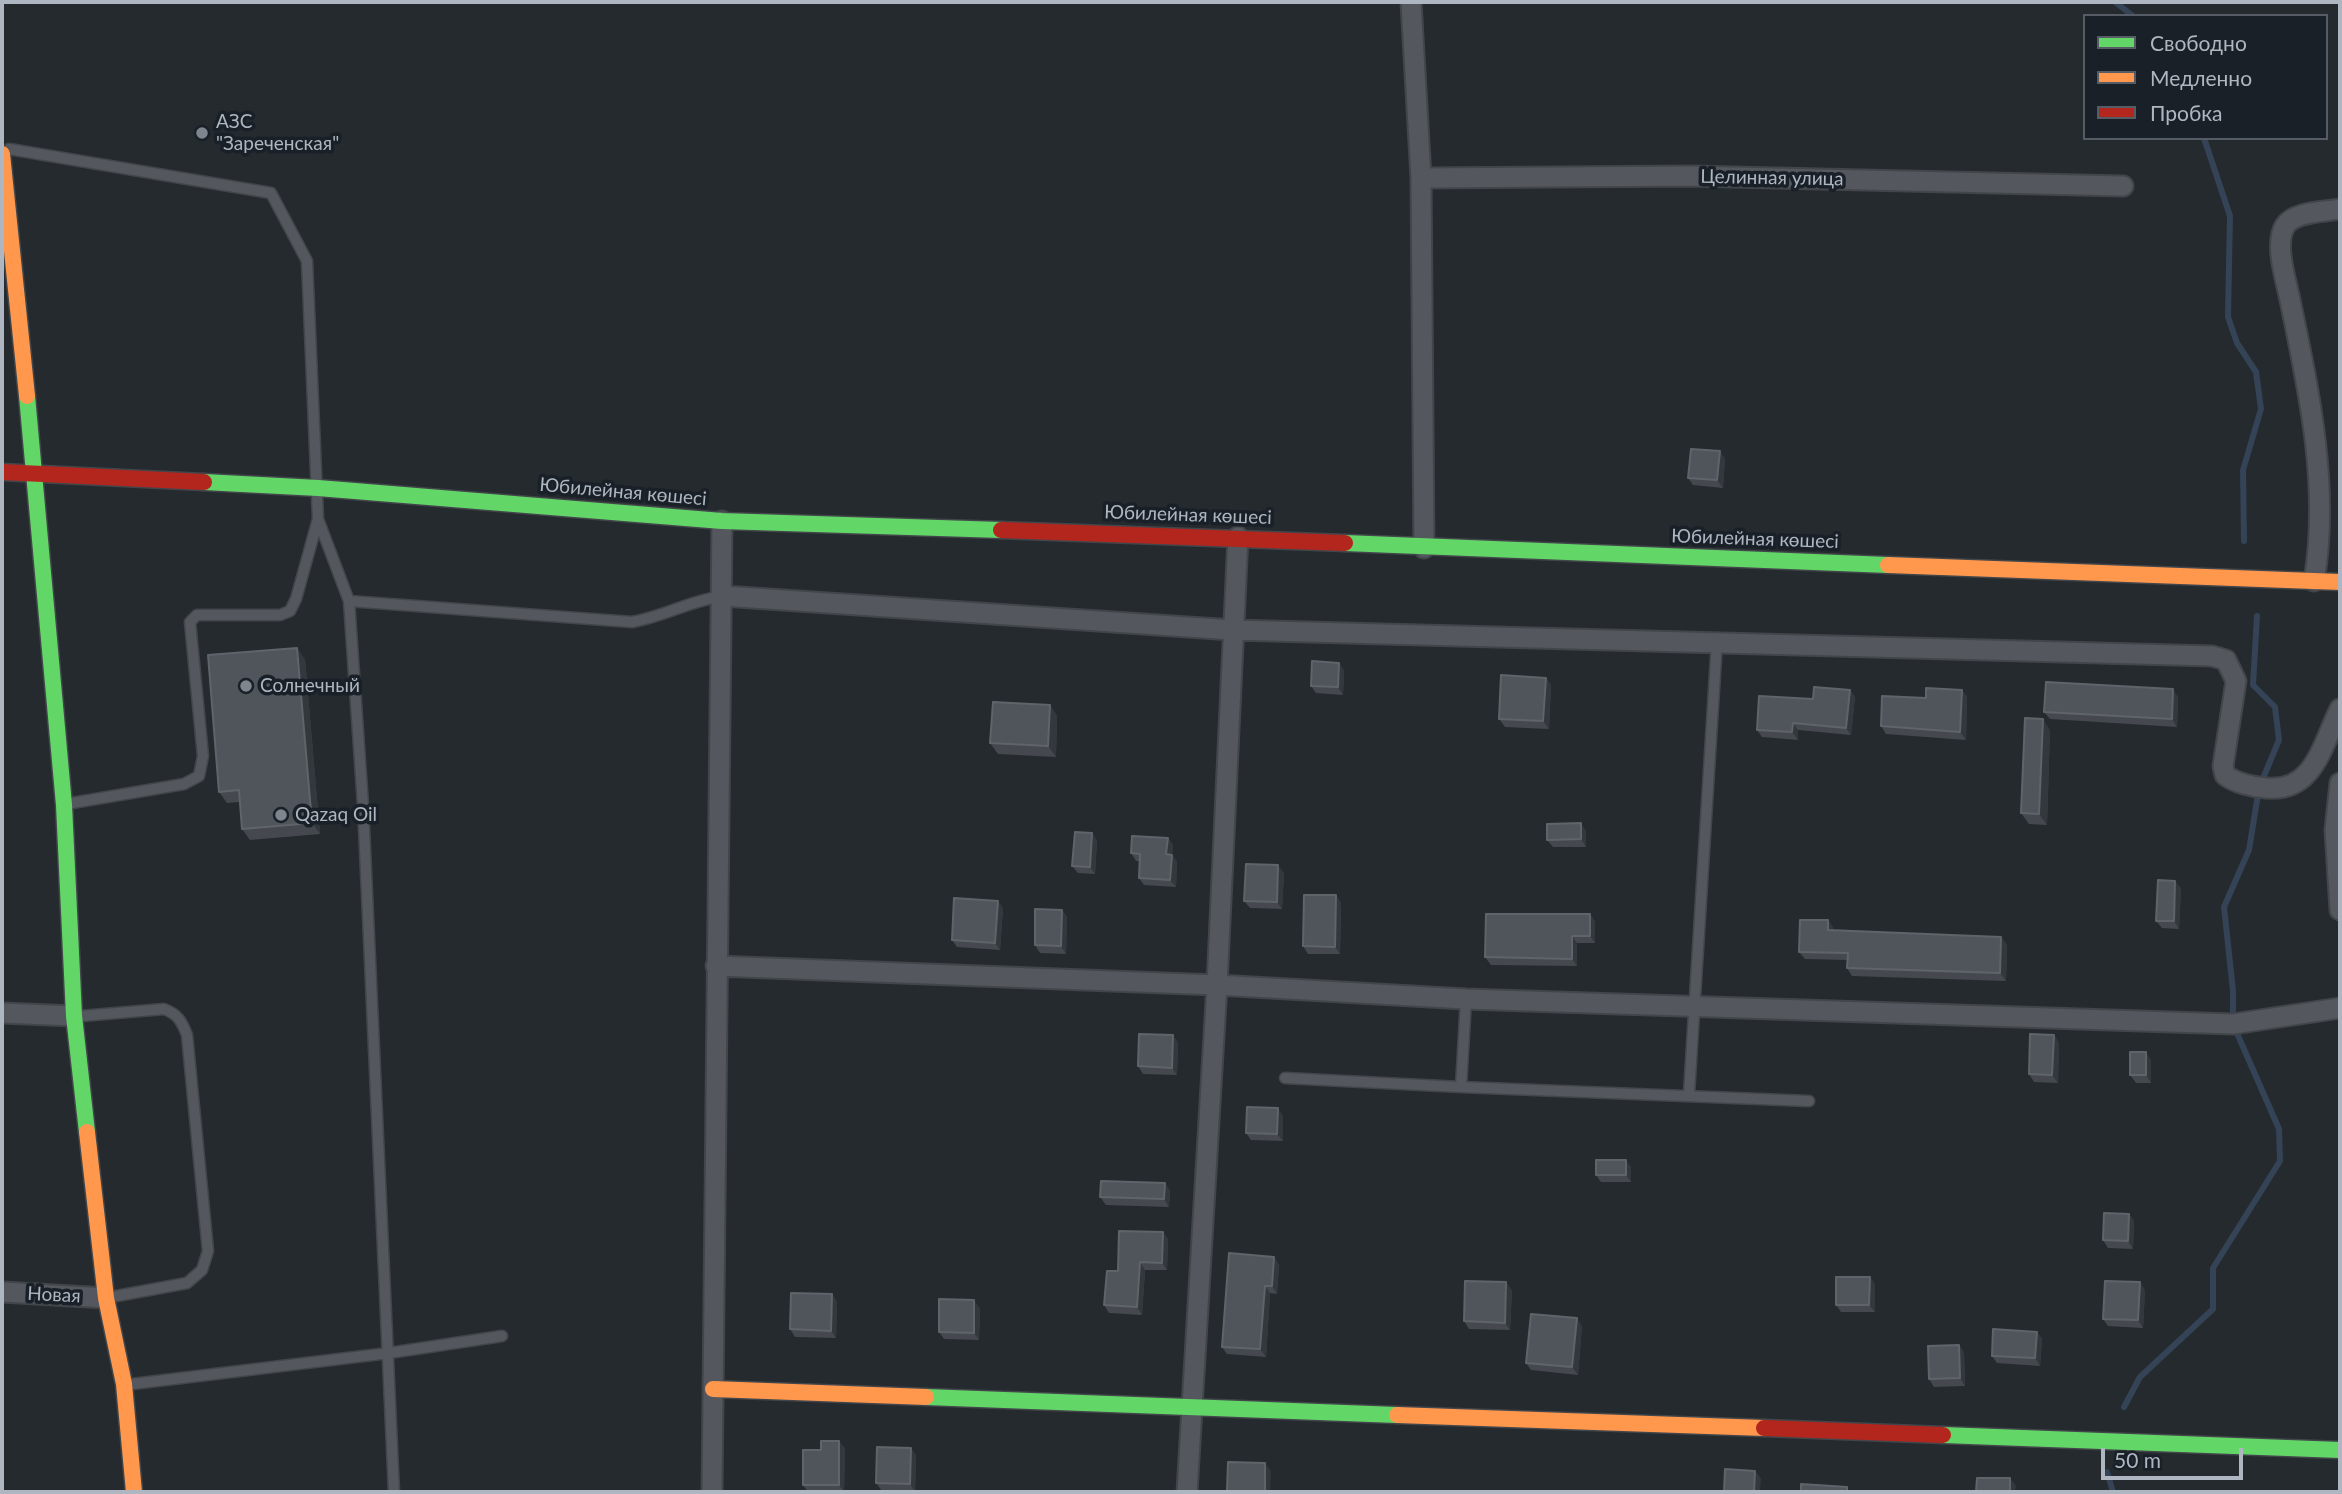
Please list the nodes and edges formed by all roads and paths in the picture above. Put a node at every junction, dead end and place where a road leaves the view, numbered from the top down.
1 (1411, 2) edge
2 (2, 148) edge
3 (2, 154) edge
4 (1421, 178) junction
5 (2123, 186) dead end
6 (2340, 209) edge
7 (2, 472) edge
8 (35, 473) junction
9 (317, 488) junction
10 (318, 519) junction
11 (722, 521) junction
12 (1238, 537) junction
13 (1424, 548) junction
14 (2314, 581) junction
15 (2340, 582) edge
16 (723, 596) junction
17 (349, 601) junction
18 (1233, 630) junction
19 (1717, 641) junction
20 (2340, 709) edge
21 (2340, 783) edge
22 (64, 804) junction
23 (2339, 887) edge
24 (2340, 910) edge
25 (716, 966) junction
26 (1217, 985) junction
27 (1466, 999) junction
28 (1696, 1006) junction
29 (2340, 1008) edge
30 (2, 1013) edge
31 (74, 1016) junction
32 (1285, 1078) dead end
33 (1461, 1087) junction
34 (1689, 1094) junction
35 (1809, 1101) dead end
36 (2, 1292) edge
37 (106, 1298) junction
38 (502, 1336) dead end
39 (389, 1353) junction
40 (124, 1384) junction
41 (713, 1389) junction
42 (1192, 1405) junction
43 (2340, 1450) edge
44 (134, 1492) edge
45 (394, 1492) edge
46 (712, 1492) edge
47 (1187, 1492) edge

1 - 4 street
2 - 9 lane
3 - 8 main road
4 - 5 street, Целинная улица
4 - 13 street
6 - 14 street
7 - 8 main road, Юбилейная көшесі
8 - 9 main road, Юбилейная көшесі
8 - 22 main road
9 - 10 lane
9 - 11 main road, Юбилейная көшесі
10 - 17 lane
10 - 22 lane
11 - 12 main road, Юбилейная көшесі
11 - 16 street
12 - 13 main road, Юбилейная көшесі
12 - 18 street
13 - 14 main road, Юбилейная көшесі
14 - 15 main road, Юбилейная көшесі
16 - 17 lane
16 - 18 street
16 - 25 street
17 - 39 lane
18 - 19 street
18 - 26 street
19 - 20 street
19 - 28 lane
21 - 23 street
22 - 31 main road
23 - 24 street
25 - 26 street
25 - 41 street
26 - 27 street
26 - 42 street
27 - 28 street
27 - 33 lane
28 - 29 street
28 - 34 lane
30 - 31 street
31 - 37 main road
31 - 37 lane
32 - 33 lane
33 - 34 lane
34 - 35 lane
36 - 37 street, Новая
37 - 40 main road
38 - 39 lane
39 - 40 lane
39 - 45 lane
40 - 44 main road
41 - 42 main road
41 - 46 street
42 - 43 main road
42 - 47 street

